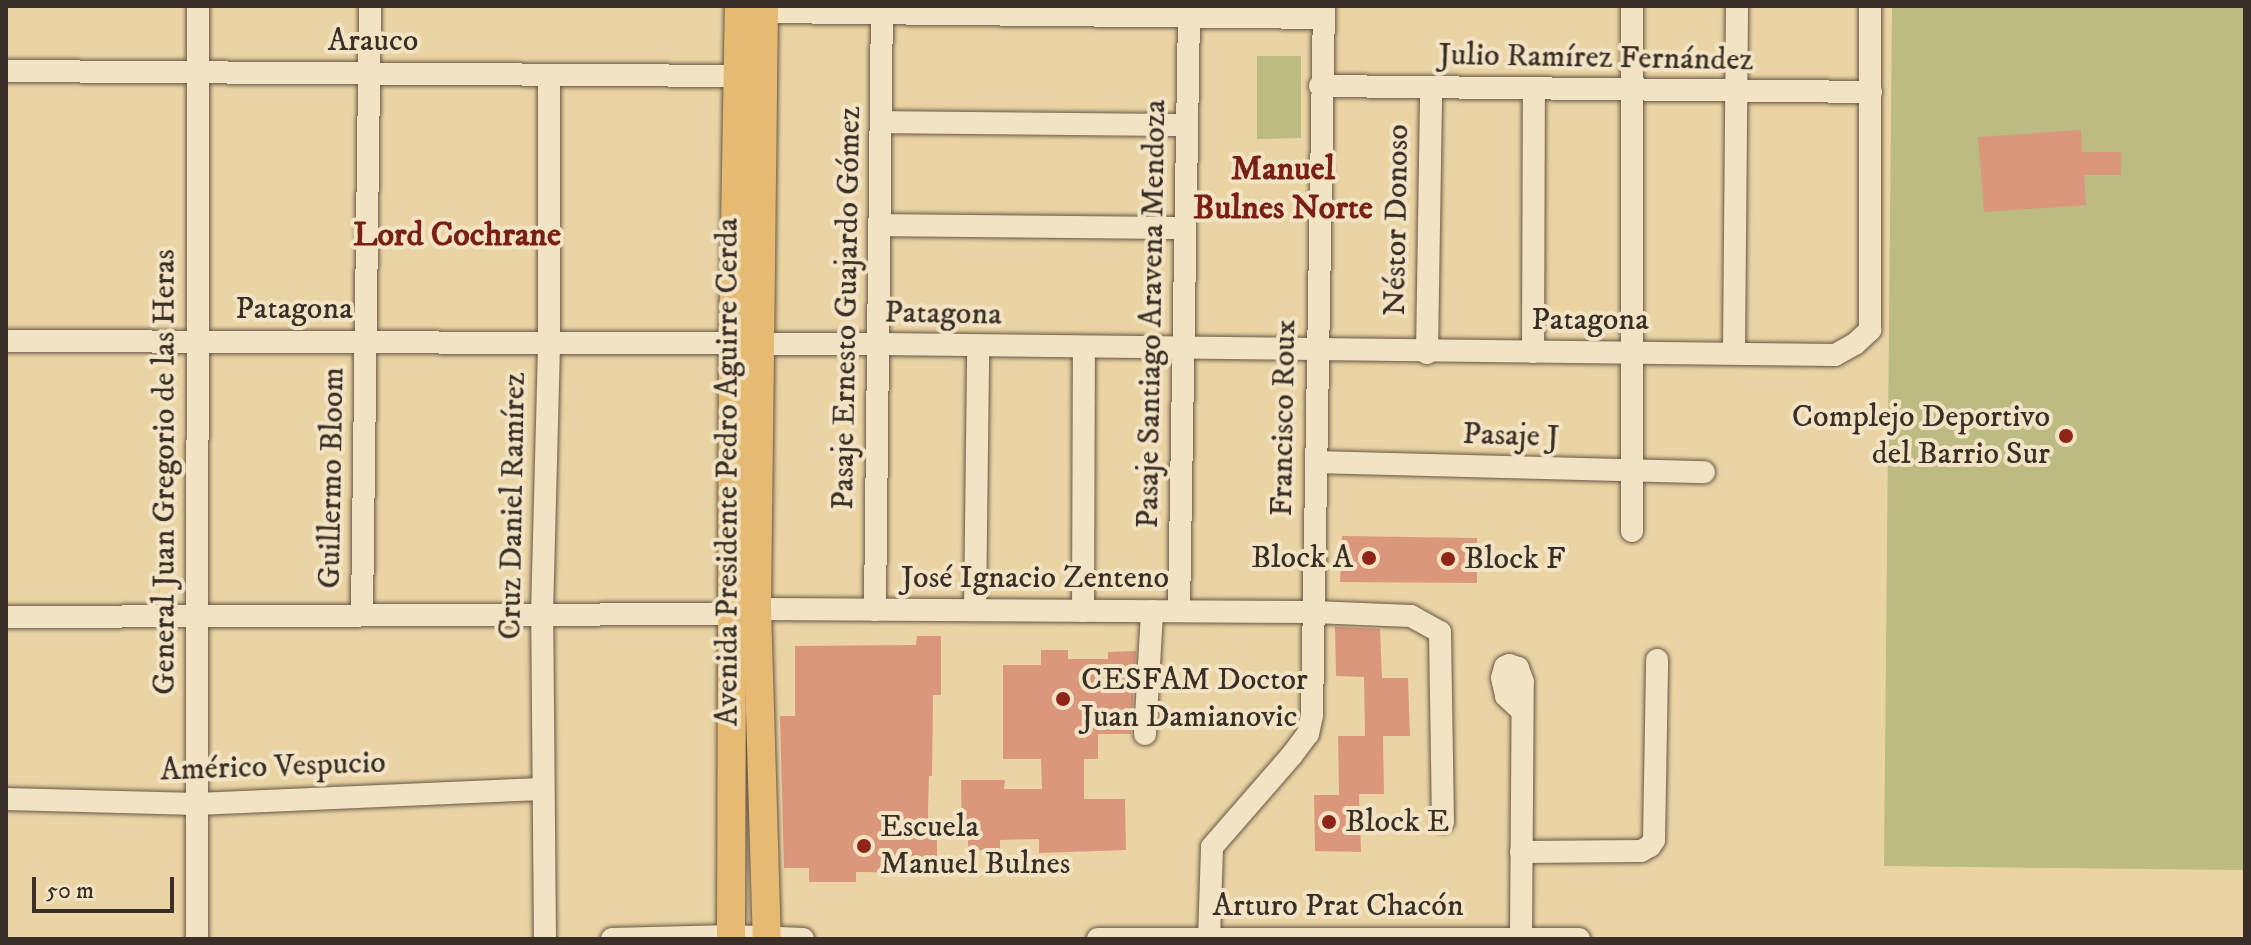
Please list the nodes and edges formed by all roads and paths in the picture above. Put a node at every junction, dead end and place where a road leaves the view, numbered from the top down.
1 (198, 6) edge
2 (370, 6) edge
3 (1632, 6) edge
4 (1737, 6) edge
5 (1870, 6) edge
6 (756, 8) edge
7 (882, 10) edge
8 (1009, 10) edge
9 (1106, 11) edge
10 (1323, 12) edge
11 (1203, 13) edge
12 (6, 71) edge
13 (198, 72) junction
14 (371, 73) junction
15 (549, 75) junction
16 (740, 76) junction
17 (1320, 86) junction
18 (1431, 88) junction
19 (1534, 90) junction
20 (1631, 91) junction
21 (1871, 92) junction
22 (1736, 93) junction
23 (881, 122) junction
24 (1187, 125) junction
25 (880, 225) junction
26 (1185, 228) junction
27 (6, 341) edge
28 (197, 341) junction
29 (366, 341) junction
30 (733, 343) junction
31 (762, 344) junction
32 (879, 344) junction
33 (549, 345) junction
34 (978, 347) junction
35 (1084, 348) junction
36 (1184, 348) junction
37 (1316, 350) junction
38 (1632, 351) junction
39 (1533, 352) junction
40 (1734, 352) junction
41 (1427, 353) junction
42 (1316, 462) junction
43 (1632, 471) junction
44 (1704, 472) dead end
45 (1632, 531) dead end
46 (875, 610) junction
47 (975, 610) junction
48 (1083, 611) junction
49 (1152, 611) junction
50 (1179, 611) junction
51 (744, 612) junction
52 (1313, 612) junction
53 (362, 614) junction
54 (542, 614) junction
55 (6, 617) edge
56 (197, 617) junction
57 (1657, 660) dead end
58 (1522, 711) dead end
59 (1145, 734) dead end
60 (542, 789) junction
61 (6, 799) edge
62 (197, 804) junction
63 (1443, 822) dead end
64 (1521, 852) junction
65 (731, 938) edge
66 (767, 938) edge
67 (1496, 938) edge
68 (1521, 938) edge
69 (197, 939) edge
70 (545, 939) edge
71 (612, 939) edge
72 (803, 939) edge
73 (1098, 939) edge
74 (1209, 939) edge
75 (1579, 939) edge

1 - 13 street, General Juan Gregorio de las Heras
2 - 14 street, Guillermo Bloom
3 - 20 street
4 - 22 street
5 - 21 street
6 - 7 street
6 - 16 main road, Avenida Presidente Pedro Aguirre Cerda
6 - 31 main road, Avenida Presidente Pedro Aguirre Cerda
7 - 8 street
7 - 23 street, Pasaje Ernesto Guajardo Gómez
8 - 9 street
9 - 11 street
10 - 11 street
10 - 17 street, Francisco Roux
11 - 24 street, Pasaje Santiago Aravena Mendoza
12 - 13 street, Arauco
13 - 14 street, Arauco
13 - 28 street, General Juan Gregorio de las Heras
14 - 15 street, Arauco
14 - 29 street, Guillermo Bloom
15 - 16 street, Arauco
15 - 33 street, Cruz Daniel Ramírez
16 - 30 main road, Avenida Presidente Pedro Aguirre Cerda
17 - 18 street, Julio Ramírez Fernández
17 - 37 street, Francisco Roux
18 - 19 street, Julio Ramírez Fernández
18 - 41 street, Néstor Donoso
19 - 20 street, Julio Ramírez Fernández
19 - 39 street
20 - 22 street, Julio Ramírez Fernández
20 - 38 street
21 - 22 street, Julio Ramírez Fernández
21 - 40 street, Patagona
22 - 40 street
23 - 24 street
23 - 25 street, Pasaje Ernesto Guajardo Gómez
24 - 26 street, Pasaje Santiago Aravena Mendoza
25 - 26 street
25 - 32 street, Pasaje Ernesto Guajardo Gómez
26 - 36 street, Pasaje Santiago Aravena Mendoza
27 - 28 street, Patagona
28 - 29 street, Patagona
28 - 56 street, General Juan Gregorio de las Heras
29 - 33 street, Patagona
29 - 53 street, Guillermo Bloom
30 - 31 street, Patagona
30 - 33 street, Patagona
30 - 51 main road, Avenida Presidente Pedro Aguirre Cerda
31 - 32 street, Patagona
31 - 51 main road, Avenida Presidente Pedro Aguirre Cerda
32 - 34 street, Patagona
32 - 46 street, Pasaje Ernesto Guajardo Gómez
33 - 54 street, Cruz Daniel Ramírez
34 - 35 street, Patagona
34 - 47 street
35 - 36 street, Patagona
35 - 48 street
36 - 37 street, Patagona
36 - 50 street, Pasaje Santiago Aravena Mendoza
37 - 41 street, Patagona
37 - 42 street, Francisco Roux
38 - 39 street, Patagona
38 - 40 street, Patagona
38 - 43 street
39 - 41 street, Patagona
42 - 43 street, Pasaje J
42 - 52 street, Francisco Roux
43 - 44 street, Pasaje J
43 - 45 street
46 - 47 street, José Ignacio Zenteno
46 - 51 street, José Ignacio Zenteno
47 - 48 street, José Ignacio Zenteno
48 - 49 street, José Ignacio Zenteno
49 - 50 street, José Ignacio Zenteno
49 - 59 street
50 - 52 street, José Ignacio Zenteno
51 - 54 street, José Ignacio Zenteno
51 - 65 main road, Avenida Presidente Pedro Aguirre Cerda
51 - 66 main road, Avenida Presidente Pedro Aguirre Cerda
52 - 63 street, José Ignacio Zenteno
52 - 74 street, Francisco Roux
53 - 54 street, José Ignacio Zenteno
53 - 56 street, José Ignacio Zenteno
54 - 60 street, Cruz Daniel Ramírez
55 - 56 street, José Ignacio Zenteno
56 - 62 street, General Juan Gregorio de las Heras
57 - 64 street
58 - 64 street
60 - 62 street, Américo Vespucio
60 - 70 street, Cruz Daniel Ramírez
61 - 62 street, Américo Vespucio
62 - 69 street, General Juan Gregorio de las Heras
64 - 68 street
65 - 66 street
65 - 71 street
66 - 72 street
67 - 68 street, Arturo Prat Chacón
67 - 74 street, Arturo Prat Chacón
68 - 75 street, Arturo Prat Chacón
73 - 74 street, Arturo Prat Chacón

